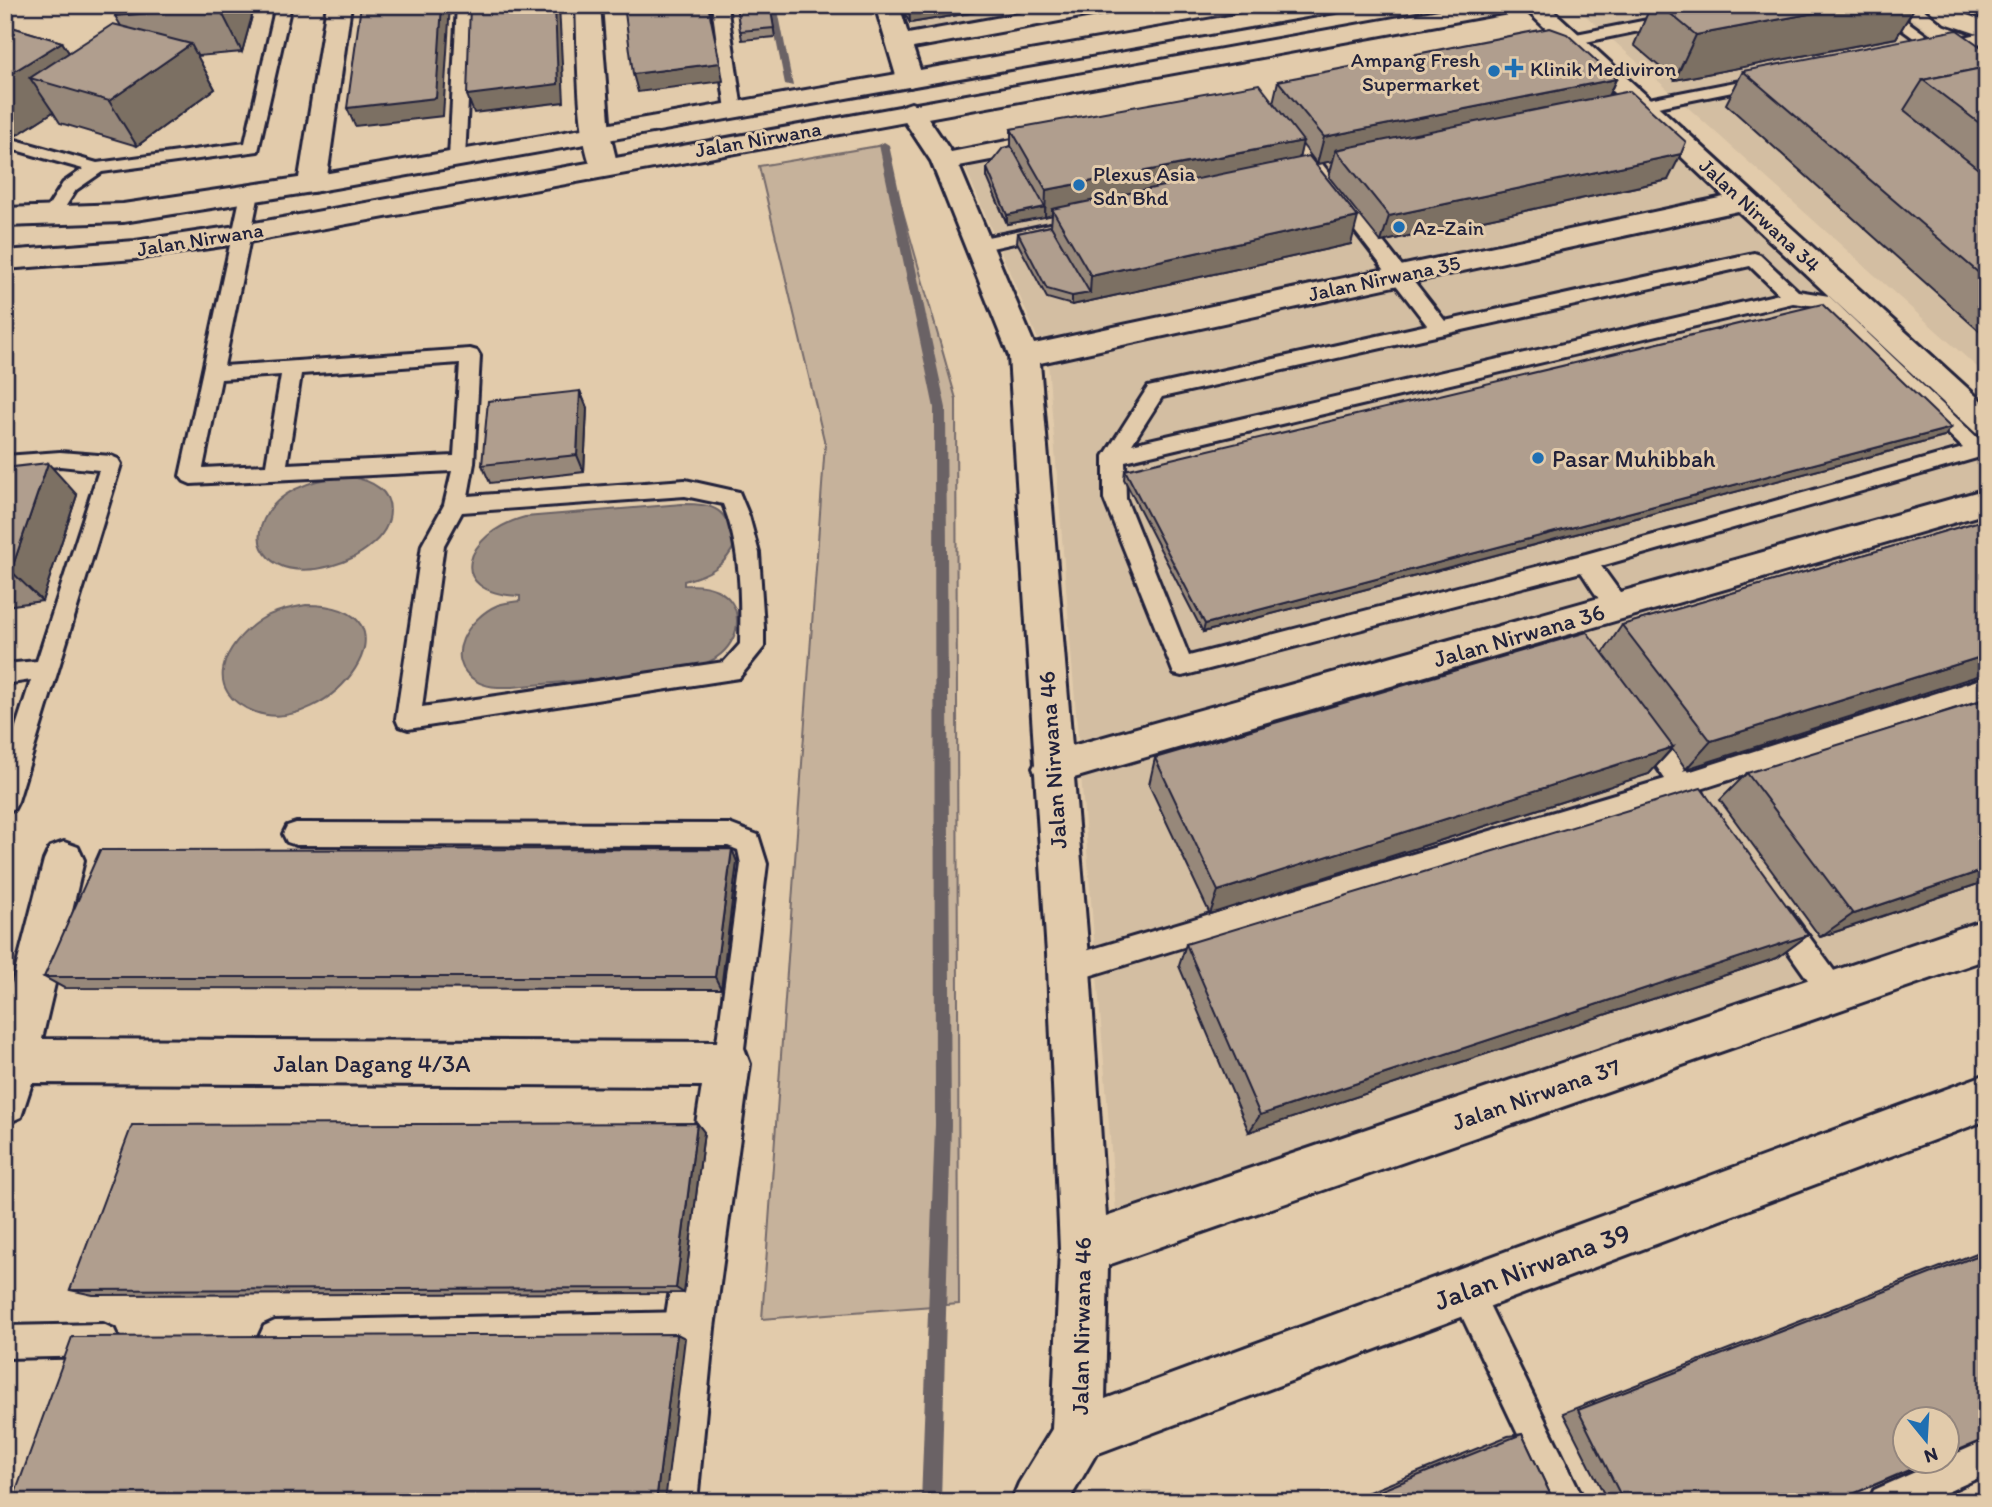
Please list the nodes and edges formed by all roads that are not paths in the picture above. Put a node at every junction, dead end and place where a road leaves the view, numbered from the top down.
1 (284, 5) edge
2 (339, 5) edge
3 (465, 5) edge
4 (588, 5) edge
5 (719, 5) edge
6 (887, 5) edge
7 (1108, 5) edge
8 (1335, 5) edge
9 (1508, 5) edge
10 (1533, 5) edge
11 (1875, 5) edge
12 (1935, 5) edge
13 (1975, 5) edge
14 (1690, 16) edge
15 (1987, 16) edge
16 (1987, 30) edge
17 (1987, 37) edge
18 (899, 43) junction
19 (1557, 43) junction
20 (1935, 48) junction
21 (1908, 53) edge
22 (1788, 76) edge
23 (1987, 86) edge
24 (911, 95) junction
25 (1641, 105) junction
26 (734, 110) junction
27 (1270, 110) edge
28 (1601, 114) edge
29 (597, 134) junction
30 (1077, 135) edge
31 (5, 142) edge
32 (457, 158) junction
33 (944, 161) junction
34 (605, 167) junction
35 (96, 168) junction
36 (312, 184) junction
37 (250, 194) junction
38 (1744, 201) junction
39 (51, 216) junction
40 (5, 217) edge
41 (1074, 225) edge
42 (243, 234) junction
43 (978, 245) junction
44 (17, 260) edge
45 (1398, 275) junction
46 (1793, 297) junction
47 (1441, 330) junction
48 (1024, 356) junction
49 (292, 368) junction
50 (214, 373) junction
51 (1987, 425) edge
52 (1114, 456) junction
53 (464, 463) junction
54 (5, 464) edge
55 (275, 472) junction
56 (1987, 501) edge
57 (455, 505) junction
58 (1586, 562) junction
59 (1619, 606) junction
60 (47, 669) junction
61 (5, 674) edge
62 (1987, 687) edge
63 (1629, 708) edge
64 (1052, 768) junction
65 (1683, 785) junction
66 (5, 801) edge
67 (1707, 817) edge
68 (296, 834) dead end
69 (64, 860) dead end
70 (1762, 894) edge
71 (1987, 939) edge
72 (1069, 969) junction
73 (1833, 992) junction
74 (729, 1064) junction
75 (11, 1081) edge
76 (1987, 1097) edge
77 (1084, 1249) junction
78 (1466, 1291) junction
79 (688, 1328) junction
80 (242, 1338) edge
81 (131, 1340) edge
82 (5, 1342) edge
83 (1078, 1435) junction
84 (1987, 1457) edge
85 (670, 1502) edge
86 (1038, 1502) edge
87 (1569, 1502) edge
88 (1886, 1502) edge

1 - 35 lane
2 - 36 street
3 - 32 lane
4 - 29 street
5 - 26 lane
6 - 18 street, Jalan Nirwana 46
7 - 18 street
8 - 24 street, Jalan Nirwana
9 - 24 street, Jalan Nirwana
10 - 19 street, Jalan Nirwana 34
11 - 20 lane
12 - 16 street
13 - 15 street
14 - 19 lane
17 - 20 lane
18 - 24 street, Jalan Nirwana 46
19 - 25 street, Jalan Nirwana 34
20 - 21 lane
20 - 23 lane
22 - 25 lane
24 - 26 street, Jalan Nirwana
24 - 33 street, Jalan Nirwana 46
24 - 34 street, Jalan Nirwana
25 - 28 lane
25 - 38 street, Jalan Nirwana 34
26 - 29 street, Jalan Nirwana
27 - 45 lane
29 - 32 street, Jalan Nirwana
29 - 34 street
30 - 33 street
31 - 35 lane
32 - 36 street, Jalan Nirwana
33 - 43 street, Jalan Nirwana 46
34 - 42 street, Jalan Nirwana
35 - 39 lane
36 - 37 street, Jalan Nirwana
37 - 39 street, Jalan Nirwana
37 - 42 lane
38 - 45 street, Jalan Nirwana 35
38 - 51 street, Jalan Nirwana 34
39 - 40 street, Jalan Nirwana
39 - 44 street
41 - 43 lane
42 - 44 street, Jalan Nirwana
42 - 50 lane
43 - 48 street, Jalan Nirwana 46
45 - 47 lane
45 - 48 street, Jalan Nirwana 35
46 - 47 lane
46 - 52 lane
46 - 58 lane
47 - 52 lane
48 - 64 street, Jalan Nirwana 46
49 - 50 lane
49 - 53 lane
49 - 55 lane
50 - 55 lane
52 - 58 lane
53 - 55 lane
53 - 57 lane
54 - 60 lane
56 - 59 street, Jalan Nirwana 36
57 - 57 lane
58 - 59 lane
59 - 64 street, Jalan Nirwana 36
60 - 61 lane
60 - 66 lane
62 - 65 lane
63 - 65 lane
64 - 72 street, Jalan Nirwana 46
65 - 67 lane
65 - 72 lane
68 - 74 lane
69 - 75 street
70 - 73 lane
71 - 73 street, Jalan Nirwana 37
72 - 77 street, Jalan Nirwana 46
73 - 77 street, Jalan Nirwana 37
74 - 75 street, Jalan Dagang 4/3A
74 - 79 street
76 - 78 street, Jalan Nirwana 39
77 - 83 street, Jalan Nirwana 46
78 - 83 street, Jalan Nirwana 39
78 - 87 lane
79 - 80 lane
79 - 85 street
81 - 82 lane
83 - 86 street
84 - 88 lane

